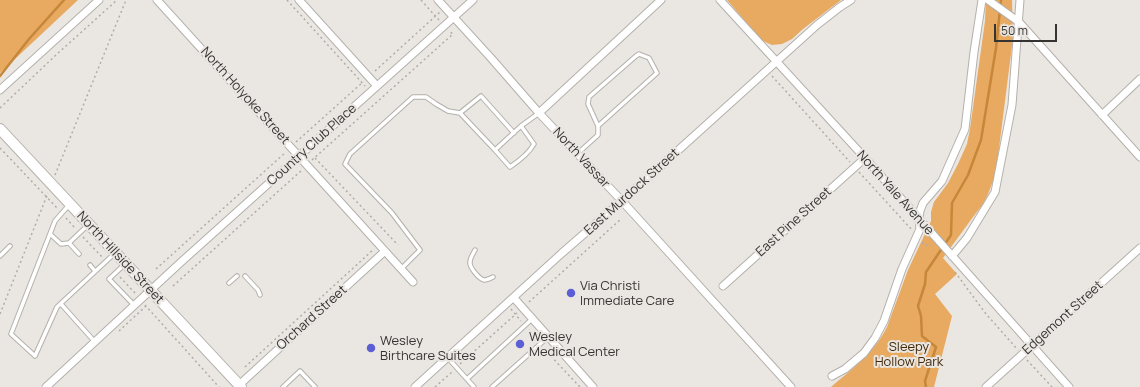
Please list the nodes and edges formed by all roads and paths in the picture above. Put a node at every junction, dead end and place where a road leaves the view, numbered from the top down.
1 (99, 0) edge
2 (117, 0) edge
3 (126, 0) edge
4 (157, 0) edge
5 (287, 0) edge
6 (299, 0) edge
7 (421, 0) edge
8 (438, 0) edge
9 (473, 0) edge
10 (662, 0) edge
11 (720, 0) edge
12 (851, 0) edge
13 (982, 0) edge
14 (1020, 0) edge
15 (991, 2) edge
16 (445, 8) junction
17 (436, 16) junction
18 (453, 18) junction
19 (1019, 22) junction
20 (444, 25) junction
21 (453, 34) dead end
22 (776, 62) junction
23 (767, 71) junction
24 (368, 77) junction
25 (1140, 79) edge
26 (362, 83) junction
27 (377, 86) junction
28 (0, 90) edge
29 (370, 92) junction
30 (378, 101) dead end
31 (0, 108) edge
32 (539, 113) junction
33 (460, 114) junction
34 (1102, 115) junction
35 (522, 126) junction
36 (598, 126) junction
37 (0, 129) edge
38 (514, 133) junction
39 (291, 147) junction
40 (0, 148) edge
41 (495, 150) junction
42 (577, 154) junction
43 (299, 156) junction
44 (1140, 157) edge
45 (315, 158) dead end
46 (865, 158) junction
47 (855, 167) junction
48 (51, 184) junction
49 (46, 197) junction
50 (622, 201) junction
51 (70, 204) junction
52 (62, 214) junction
53 (919, 219) junction
54 (89, 224) junction
55 (80, 233) junction
56 (50, 234) junction
57 (917, 236) junction
58 (69, 243) junction
59 (398, 245) dead end
60 (10, 246) dead end
61 (935, 248) dead end
62 (1140, 248) edge
63 (374, 249) dead end
64 (475, 250) dead end
65 (385, 252) junction
66 (115, 253) junction
67 (79, 254) dead end
68 (951, 254) junction
69 (0, 256) edge
70 (106, 262) junction
71 (126, 264) junction
72 (90, 265) dead end
73 (952, 268) dead end
74 (156, 269) dead end
75 (401, 269) junction
76 (95, 271) junction
77 (116, 273) junction
78 (236, 276) dead end
79 (245, 276) dead end
80 (494, 277) dead end
81 (413, 282) dead end
82 (229, 283) dead end
83 (723, 286) dead end
84 (151, 290) junction
85 (260, 295) dead end
86 (514, 298) junction
87 (140, 300) junction
88 (61, 304) junction
89 (134, 306) junction
90 (0, 314) edge
91 (532, 319) junction
92 (548, 337) junction
93 (95, 342) junction
94 (1032, 346) junction
95 (1022, 355) junction
96 (448, 358) junction
97 (245, 367) dead end
98 (832, 376) dead end
99 (467, 379) junction
100 (240, 386) edge
101 (46, 387) edge
102 (219, 387) edge
103 (283, 387) edge
104 (315, 387) edge
105 (415, 387) edge
106 (474, 387) edge
107 (492, 387) edge
108 (593, 387) edge
109 (791, 387) edge
110 (986, 387) edge
111 (1052, 387) edge
112 (1068, 387) edge

1 - 28 street
2 - 31 path
3 - 48 path
4 - 39 street, North Holyoke Street
5 - 26 path
6 - 24 street
7 - 17 path
8 - 16 street, North Vassar
9 - 18 street, Country Club Place
10 - 32 street
11 - 22 street, North Yale Avenue
12 - 22 street, East Murdock Street
13 - 53 street
14 - 19 street
15 - 19 street
16 - 17 path
16 - 18 street, North Vassar
17 - 20 path
17 - 24 path
18 - 20 street, Country Club Place
18 - 32 street, North Vassar
19 - 34 street
19 - 68 street
20 - 21 path
20 - 27 street, Country Club Place
22 - 23 street, East Murdock Street
22 - 46 street, North Yale Avenue
23 - 47 path
23 - 50 street, East Murdock Street
24 - 26 path
24 - 27 street
25 - 34 street
26 - 29 path
26 - 39 path
27 - 29 street, Country Club Place
29 - 30 path
29 - 43 street, Country Club Place
32 - 35 lane
32 - 42 street, North Vassar
33 - 38 lane
33 - 41 lane
33 - 75 lane
34 - 44 street
35 - 38 lane
35 - 41 lane
36 - 36 lane
36 - 42 lane
37 - 48 main road, North Hillside Street
38 - 41 lane
39 - 43 street, North Holyoke Street
39 - 74 path
40 - 49 path
42 - 50 street, North Vassar
43 - 65 street, North Holyoke Street
43 - 84 street, Country Club Place
45 - 59 path
46 - 47 street, East Pine Street
46 - 53 street, North Yale Avenue
47 - 57 path
47 - 83 street, East Pine Street
48 - 49 path
48 - 51 main road, North Hillside Street
49 - 52 path
49 - 90 path
50 - 86 street, East Murdock Street
50 - 109 street, North Vassar
51 - 52 lane
51 - 54 main road, North Hillside Street
52 - 55 path
52 - 56 lane
53 - 57 street
53 - 68 street, North Yale Avenue
54 - 55 lane
54 - 66 main road, North Hillside Street
55 - 58 lane
55 - 70 path
56 - 58 lane
56 - 88 lane
57 - 61 path
57 - 98 street
58 - 67 lane
60 - 69 lane
62 - 94 street, Edgemont Street
63 - 97 path
64 - 80 lane
65 - 75 street, North Holyoke Street
65 - 100 street, Orchard Street
66 - 70 lane
66 - 71 main road, North Hillside Street
68 - 94 street, North Yale Avenue
70 - 76 lane
71 - 77 lane
71 - 84 main road, North Hillside Street
72 - 76 lane
73 - 95 path
75 - 81 street, North Holyoke Street
76 - 88 lane
77 - 87 path
77 - 89 lane
78 - 82 lane
79 - 85 lane
84 - 87 street, Country Club Place
84 - 100 main road, North Hillside Street
86 - 91 street
86 - 96 street, East Murdock Street
87 - 89 street, Country Club Place
87 - 102 path
88 - 93 lane
89 - 93 street, Country Club Place
91 - 92 street
91 - 99 lane
92 - 107 lane
92 - 108 street
93 - 101 street, Country Club Place
94 - 95 street, Edgemont Street
94 - 112 street, North Yale Avenue
95 - 110 street, Edgemont Street
95 - 111 path
96 - 99 lane
96 - 105 street, East Murdock Street
99 - 106 lane
103 - 104 lane

